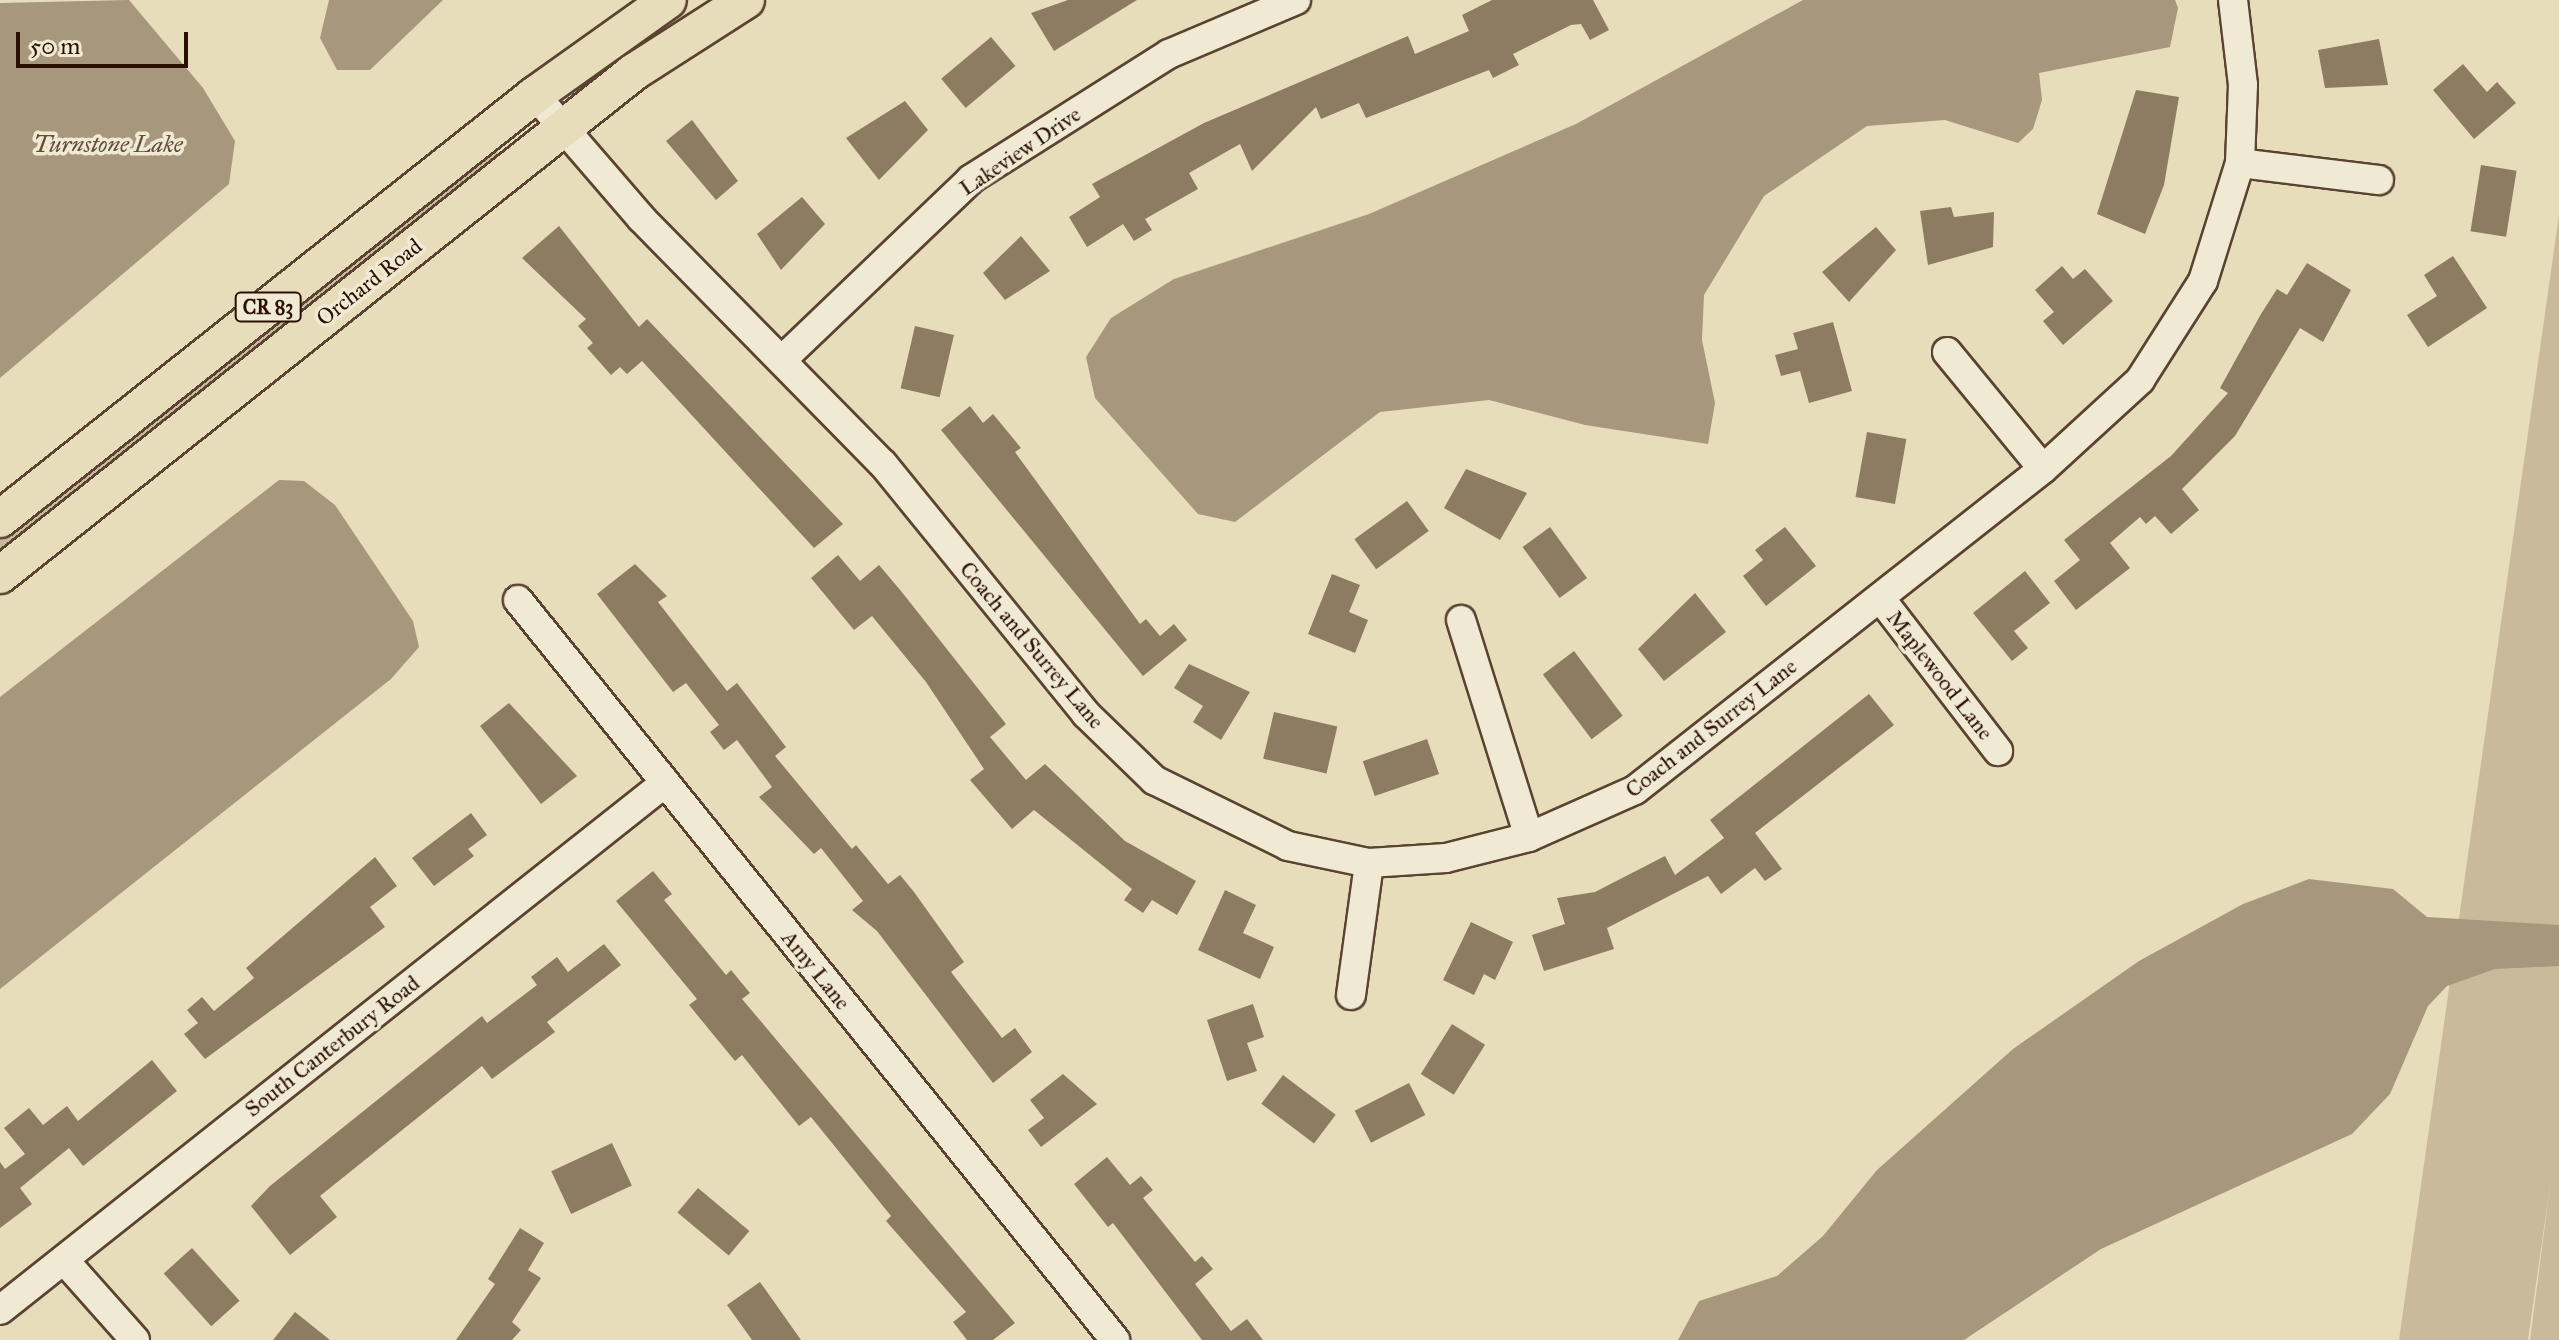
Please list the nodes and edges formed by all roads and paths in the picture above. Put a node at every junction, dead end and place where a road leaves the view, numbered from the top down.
1 (668, 0) edge
2 (746, 0) edge
3 (1296, 0) edge
4 (2233, 0) edge
5 (535, 95) junction
6 (564, 128) junction
7 (2240, 163) junction
8 (2379, 180) dead end
9 (1947, 352) dead end
10 (784, 358) junction
11 (2043, 469) junction
12 (0, 519) edge
13 (0, 575) edge
14 (1881, 599) junction
15 (518, 600) dead end
16 (1461, 620) dead end
17 (1998, 751) dead end
18 (665, 783) junction
19 (1529, 837) junction
20 (1369, 863) junction
21 (1351, 995) dead end
22 (64, 1260) junction
23 (0, 1310) edge
24 (135, 1340) edge
25 (1115, 1340) edge

1 - 5 main road, Orchard Road / CR 83
2 - 6 main road, Orchard Road / CR 83
3 - 10 street, Lakeview Drive
4 - 7 street, Coach and Surrey Lane
5 - 6 street, Coach and Surrey Lane
5 - 12 main road, Orchard Road / CR 83
6 - 10 street, Coach and Surrey Lane
6 - 13 main road, Orchard Road / CR 83
7 - 8 street
7 - 11 street, Coach and Surrey Lane
9 - 11 street
10 - 20 street, Coach and Surrey Lane
11 - 14 street, Coach and Surrey Lane
14 - 17 street, Maplewood Lane
14 - 19 street, Coach and Surrey Lane
15 - 18 street, Amy Lane
16 - 19 street
18 - 22 street, South Canterbury Road
18 - 25 street, Amy Lane
19 - 20 street, Coach and Surrey Lane
20 - 21 street
22 - 23 street, South Canterbury Road
22 - 24 street

